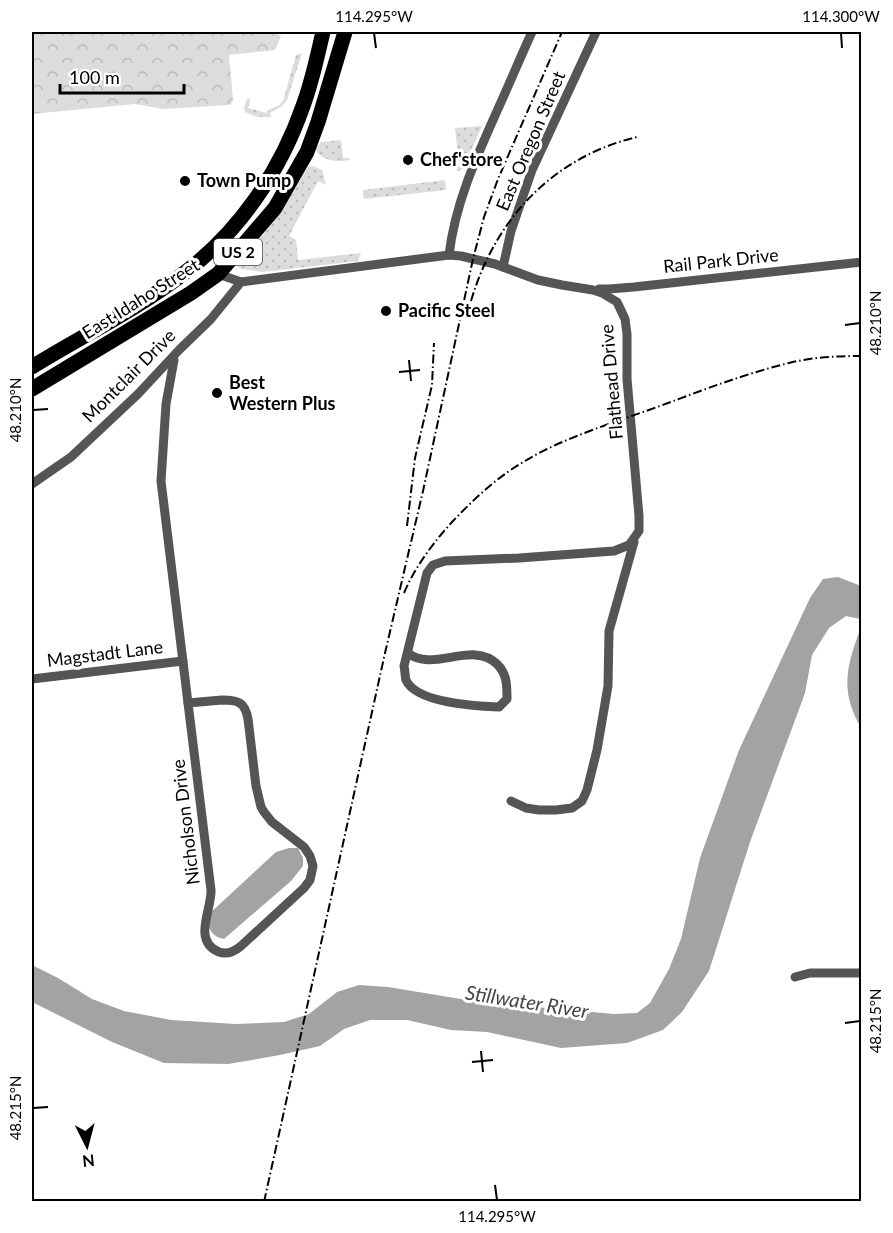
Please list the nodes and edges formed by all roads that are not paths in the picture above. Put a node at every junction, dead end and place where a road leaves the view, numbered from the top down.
1 (323, 32) edge
2 (345, 32) edge
3 (532, 32) edge
4 (596, 32) edge
5 (449, 255) junction
6 (861, 262) edge
7 (503, 267) junction
8 (218, 274) junction
9 (241, 282) junction
10 (584, 288) junction
11 (179, 350) junction
12 (32, 367) edge
13 (32, 388) edge
14 (32, 484) edge
15 (639, 531) junction
16 (408, 653) junction
17 (183, 661) junction
18 (32, 679) edge
19 (188, 703) junction
20 (511, 801) dead end
21 (861, 973) edge
22 (795, 977) dead end

1 - 12 highway, East Idaho Street / US 2
2 - 8 highway, East Idaho Street / US 2
3 - 5 street
4 - 7 street, East Oregon Street
5 - 7 street, Flathead Drive
5 - 9 street
6 - 10 street, Rail Park Drive
7 - 10 street, Flathead Drive
8 - 9 street
8 - 13 highway, East Idaho Street / US 2
9 - 11 street, Montclair Drive
10 - 15 street, Flathead Drive
11 - 14 street, Montclair Drive
11 - 17 street, Nicholson Drive
15 - 16 street
15 - 20 street
16 - 16 street
17 - 18 street, Magstadt Lane
17 - 19 street, Nicholson Drive
19 - 19 street, Nicholson Drive
21 - 22 street

